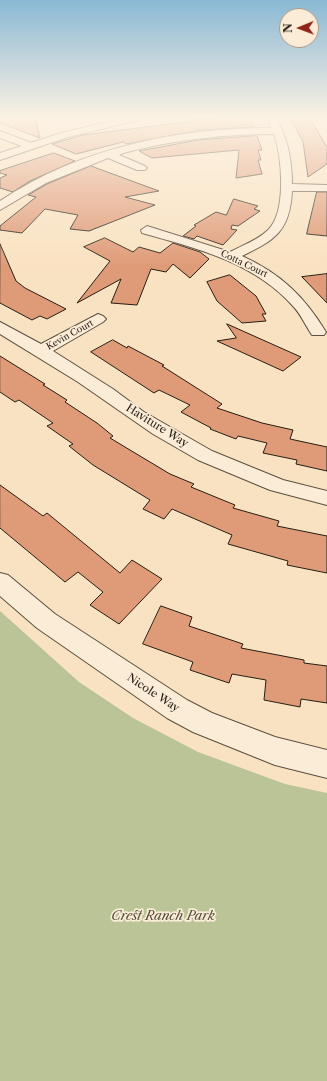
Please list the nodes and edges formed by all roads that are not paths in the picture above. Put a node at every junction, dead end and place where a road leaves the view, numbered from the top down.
1 (74, 167) edge
2 (285, 167) edge
3 (286, 187) junction
4 (327, 188) edge
5 (0, 206) edge
6 (147, 230) dead end
7 (232, 256) junction
8 (98, 320) dead end
9 (0, 327) edge
10 (318, 332) dead end
11 (41, 351) junction
12 (327, 498) edge
13 (0, 582) edge
14 (327, 764) edge

1 - 5 street
2 - 3 street
3 - 4 street
3 - 7 street
6 - 7 street, Cotta Court
7 - 10 street, Cotta Court
8 - 11 street, Kevin Court
9 - 11 street, Haviture Way
11 - 12 street, Haviture Way
13 - 14 street, Nicole Way

